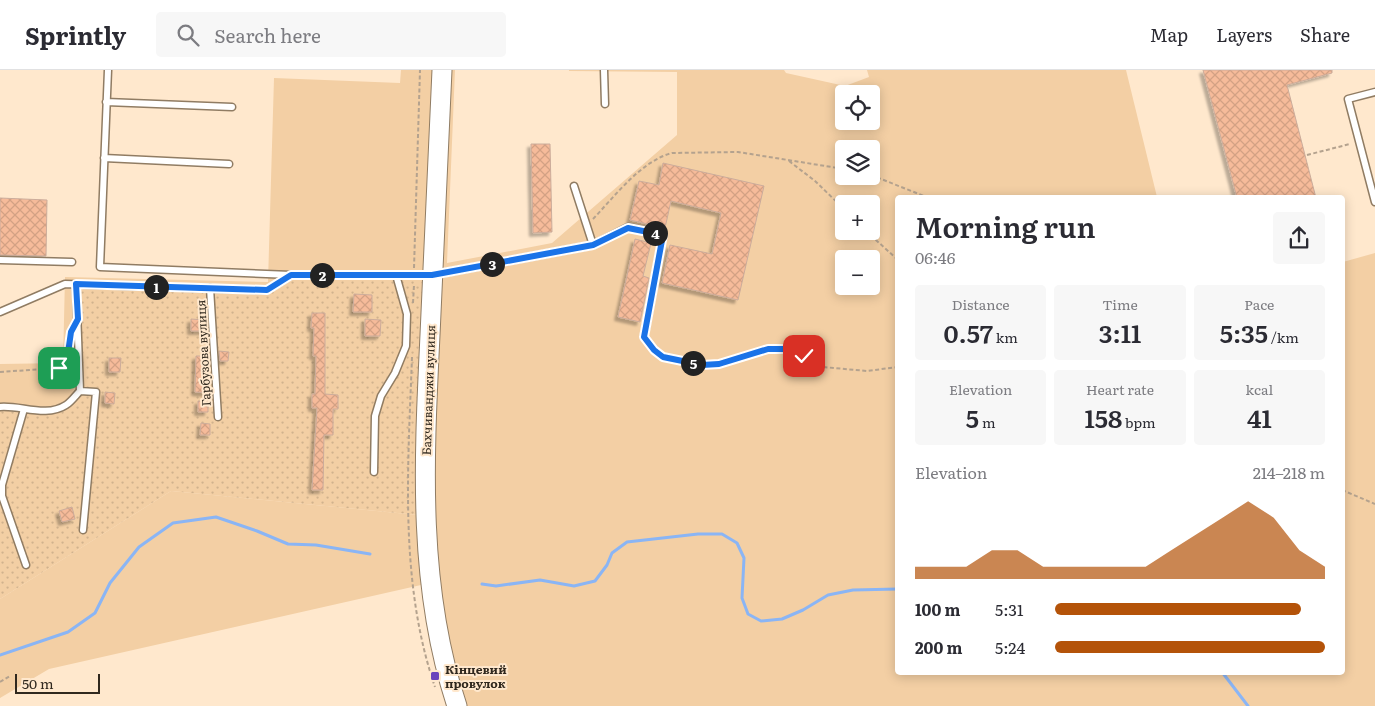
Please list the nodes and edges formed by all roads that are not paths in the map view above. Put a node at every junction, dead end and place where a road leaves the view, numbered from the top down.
1 (108, 70) edge
2 (442, 70) edge
3 (604, 70) edge
4 (1375, 92) edge
5 (106, 102) junction
6 (605, 104) dead end
7 (232, 107) dead end
8 (104, 158) junction
9 (229, 164) dead end
10 (574, 186) dead end
11 (1375, 202) edge
12 (593, 245) junction
13 (0, 260) edge
14 (72, 262) dead end
15 (291, 275) junction
16 (396, 275) junction
17 (423, 275) junction
18 (76, 284) junction
19 (210, 288) junction
20 (0, 312) edge
21 (644, 337) road end
22 (80, 391) junction
23 (0, 407) edge
24 (24, 408) junction
25 (218, 417) dead end
26 (374, 472) dead end
27 (83, 530) dead end
28 (26, 565) dead end
29 (457, 706) edge

1 - 5 lane
2 - 17 street, Бахчиванджи вулиця
3 - 6 lane
4 - 11 lane
5 - 7 lane
5 - 8 lane
8 - 9 lane
8 - 15 lane
10 - 12 lane
12 - 17 lane
12 - 21 lane
13 - 14 lane
15 - 16 lane
15 - 19 lane
16 - 17 lane
16 - 26 lane
17 - 29 street, Бахчиванджи вулиця
18 - 19 lane
18 - 20 lane
18 - 22 lane
19 - 25 lane, Гарбузова вулиця
22 - 24 lane
22 - 27 lane
23 - 24 lane
24 - 28 lane

